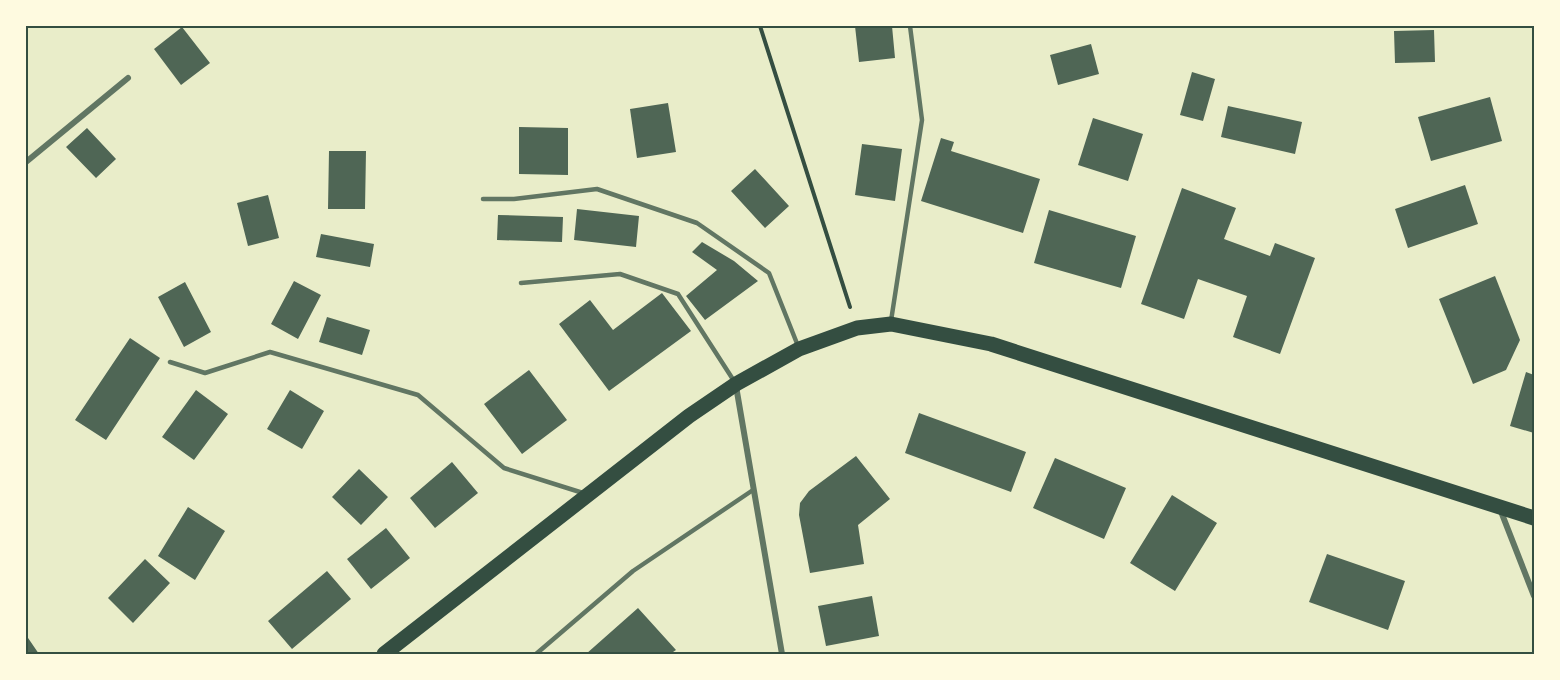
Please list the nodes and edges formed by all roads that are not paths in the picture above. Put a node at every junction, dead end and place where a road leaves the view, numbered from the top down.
1 (910, 26) edge
2 (128, 78) dead end
3 (26, 162) edge
4 (483, 199) dead end
5 (521, 283) dead end
6 (891, 324) junction
7 (800, 349) junction
8 (170, 363) dead end
9 (736, 384) junction
10 (753, 490) junction
11 (589, 495) junction
12 (1498, 506) junction
13 (1534, 518) edge
14 (1534, 596) edge
15 (384, 654) edge
16 (536, 654) edge
17 (782, 654) edge

1 - 6 lane
2 - 3 street
4 - 7 lane
5 - 9 lane
6 - 7 main road
6 - 12 main road
7 - 9 main road
8 - 11 lane
9 - 10 street
9 - 11 main road
10 - 16 lane
10 - 17 street
11 - 15 main road
12 - 13 main road
12 - 14 street

